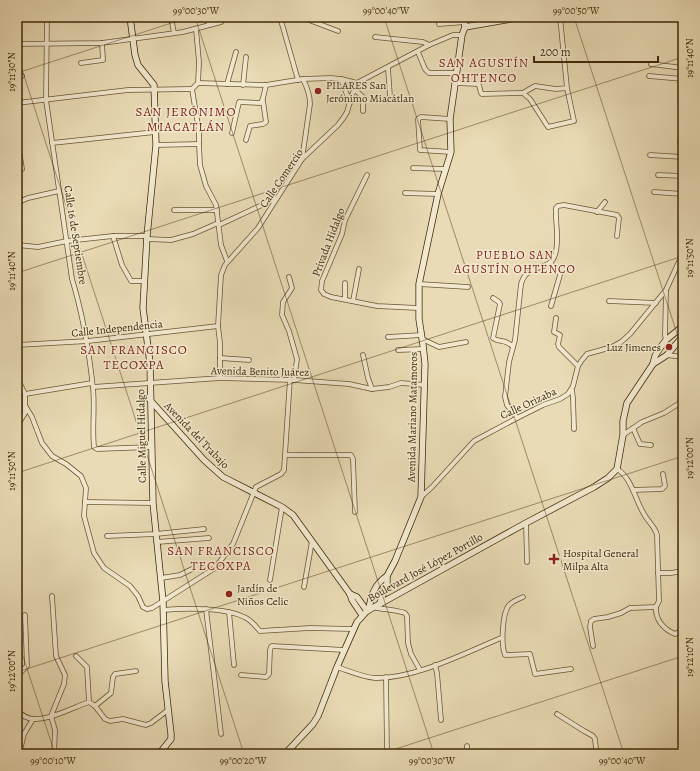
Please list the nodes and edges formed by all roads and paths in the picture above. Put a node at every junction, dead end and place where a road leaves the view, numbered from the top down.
1 (47, 17) edge
2 (130, 17) edge
3 (171, 17) edge
4 (208, 17) edge
5 (280, 17) edge
6 (301, 17) edge
7 (522, 17) edge
8 (560, 17) edge
9 (221, 22) dead end
10 (465, 22) edge
11 (439, 24) dead end
12 (209, 25) junction
13 (196, 29) junction
14 (338, 31) dead end
15 (174, 33) junction
16 (462, 35) junction
17 (375, 37) dead end
18 (133, 38) junction
19 (47, 43) junction
20 (102, 43) junction
21 (17, 44) edge
22 (429, 45) junction
23 (236, 52) dead end
24 (418, 52) junction
25 (246, 57) dead end
26 (81, 63) dead end
27 (651, 64) dead end
28 (388, 68) junction
29 (683, 68) edge
30 (17, 73) edge
31 (457, 73) junction
32 (22, 76) dead end
33 (649, 76) dead end
34 (300, 79) junction
35 (341, 79) junction
36 (683, 79) edge
37 (198, 82) junction
38 (456, 83) junction
39 (227, 84) junction
40 (243, 84) junction
41 (357, 84) junction
42 (266, 85) junction
43 (567, 88) junction
44 (154, 89) junction
45 (192, 89) junction
46 (354, 89) junction
47 (523, 93) junction
48 (390, 97) dead end
49 (46, 100) junction
50 (262, 101) junction
51 (17, 103) edge
52 (350, 103) junction
53 (363, 111) dead end
54 (450, 119) junction
55 (155, 132) junction
56 (232, 133) dead end
57 (246, 140) dead end
58 (52, 143) junction
59 (199, 144) junction
60 (156, 145) junction
61 (17, 148) edge
62 (451, 152) junction
63 (650, 155) dead end
64 (683, 157) edge
65 (302, 159) junction
66 (413, 168) dead end
67 (22, 169) dead end
68 (445, 169) junction
69 (367, 175) dead end
70 (658, 175) dead end
71 (683, 176) edge
72 (59, 191) junction
73 (654, 192) dead end
74 (405, 193) dead end
75 (438, 194) junction
76 (683, 194) edge
77 (278, 198) junction
78 (605, 202) dead end
79 (17, 203) edge
80 (174, 210) dead end
81 (217, 210) junction
82 (598, 212) junction
83 (218, 224) junction
84 (113, 236) junction
85 (617, 236) dead end
86 (147, 237) junction
87 (67, 241) junction
88 (17, 245) edge
89 (683, 253) edge
90 (226, 261) junction
91 (550, 263) junction
92 (359, 269) dead end
93 (289, 277) dead end
94 (144, 281) junction
95 (345, 283) dead end
96 (419, 284) junction
97 (468, 287) dead end
98 (666, 290) junction
99 (493, 298) dead end
100 (345, 299) junction
101 (353, 301) junction
102 (609, 302) dead end
103 (656, 303) junction
104 (551, 306) dead end
105 (418, 308) junction
106 (556, 318) dead end
107 (218, 326) junction
108 (683, 326) edge
109 (146, 334) junction
110 (683, 336) edge
111 (388, 337) dead end
112 (422, 337) junction
113 (666, 340) junction
114 (88, 341) junction
115 (466, 342) dead end
116 (17, 346) edge
117 (513, 347) junction
118 (674, 347) junction
119 (660, 348) junction
120 (424, 349) junction
121 (398, 350) dead end
122 (363, 355) dead end
123 (667, 355) junction
124 (683, 357) edge
125 (220, 358) junction
126 (249, 360) dead end
127 (652, 364) junction
128 (578, 366) junction
129 (17, 378) edge
130 (220, 378) junction
131 (292, 380) junction
132 (150, 382) junction
133 (93, 385) junction
134 (424, 385) junction
135 (372, 389) junction
136 (572, 390) junction
137 (25, 394) junction
138 (150, 400) junction
139 (683, 401) edge
140 (26, 407) junction
141 (517, 418) junction
142 (17, 426) edge
143 (574, 428) dead end
144 (633, 428) junction
145 (622, 435) junction
146 (651, 445) dead end
147 (151, 447) junction
148 (286, 455) junction
149 (617, 469) junction
150 (663, 474) dead end
151 (633, 490) junction
152 (253, 492) junction
153 (421, 497) junction
154 (86, 502) junction
155 (153, 503) junction
156 (282, 507) junction
157 (354, 512) dead end
158 (526, 523) junction
159 (204, 529) dead end
160 (156, 534) junction
161 (107, 536) dead end
162 (209, 538) dead end
163 (312, 541) junction
164 (157, 542) junction
165 (527, 562) dead end
166 (192, 568) dead end
167 (683, 571) edge
168 (658, 573) junction
169 (387, 576) junction
170 (161, 578) junction
171 (270, 580) dead end
172 (304, 587) dead end
173 (52, 596) dead end
174 (523, 597) dead end
175 (163, 601) junction
176 (380, 603) junction
177 (656, 607) junction
178 (206, 609) junction
179 (163, 610) junction
180 (368, 610) junction
181 (229, 612) junction
182 (25, 615) dead end
183 (354, 629) junction
184 (683, 630) edge
185 (502, 638) junction
186 (593, 646) dead end
187 (344, 650) junction
188 (76, 656) dead end
189 (234, 665) dead end
190 (435, 665) junction
191 (337, 667) junction
192 (571, 669) dead end
193 (420, 670) junction
194 (136, 671) dead end
195 (17, 674) edge
196 (241, 675) dead end
197 (386, 677) junction
198 (17, 680) edge
199 (89, 702) junction
200 (95, 706) junction
201 (168, 710) junction
202 (17, 711) edge
203 (557, 714) dead end
204 (51, 716) junction
205 (34, 719) junction
206 (441, 720) dead end
207 (221, 734) dead end
208 (467, 746) dead end
209 (18, 754) edge
210 (54, 754) edge
211 (159, 754) edge
212 (285, 754) edge
213 (387, 754) edge
214 (467, 754) edge
215 (594, 754) edge

1 - 19 street, Calle 16 de Septiembre
2 - 18 street
3 - 15 street
4 - 12 street
5 - 34 street
6 - 14 street
7 - 10 street
8 - 43 street
9 - 12 street
10 - 11 street
10 - 16 street, Avenida Mariano Matamoros
12 - 13 street
13 - 15 street
13 - 37 street
15 - 18 street
16 - 22 street
16 - 31 street, Avenida Mariano Matamoros
17 - 22 street
18 - 20 street
18 - 44 street
19 - 20 street
19 - 21 street
19 - 49 street, Calle 16 de Septiembre
20 - 26 street
22 - 24 street
23 - 39 street
24 - 28 street
24 - 31 street
25 - 40 street
27 - 29 street
28 - 41 street
28 - 48 street
30 - 32 street
31 - 38 street, Avenida Mariano Matamoros
33 - 36 street
34 - 35 street
34 - 42 street
34 - 65 street
35 - 41 street
35 - 52 street
37 - 39 street
37 - 45 street
38 - 47 street
38 - 54 street, Avenida Mariano Matamoros
39 - 40 street
40 - 42 street
41 - 46 street, Calle Comercio
42 - 50 street
43 - 47 street
43 - 47 street
44 - 45 street
44 - 49 street
44 - 55 street, Calle Miguel Hidalgo
45 - 59 street
46 - 52 street, Calle Comercio
46 - 53 street
49 - 51 street
49 - 58 street, Calle 16 de Septiembre
50 - 56 street
50 - 57 street
52 - 65 street, Calle Comercio
54 - 62 street, Avenida Mariano Matamoros
54 - 62 street
55 - 58 street
55 - 60 street, Calle Miguel Hidalgo
58 - 72 street, Calle 16 de Septiembre
59 - 60 street
59 - 81 street
60 - 86 street, Calle Miguel Hidalgo
61 - 67 street
62 - 68 street, Avenida Mariano Matamoros
63 - 64 street
65 - 77 street, Calle Comercio
66 - 68 street
68 - 75 street, Avenida Mariano Matamoros
69 - 100 street, Privada Hidalgo
70 - 71 street
72 - 79 street
72 - 87 street, Calle 16 de Septiembre
73 - 76 street
74 - 75 street
75 - 96 street, Avenida Mariano Matamoros
77 - 83 street
77 - 90 street, Calle Comercio
78 - 82 street
80 - 81 street
81 - 83 street
82 - 85 street
82 - 91 street
83 - 86 street
83 - 90 street
84 - 86 street
84 - 87 street
84 - 94 street
86 - 94 street, Calle Miguel Hidalgo
87 - 88 street
87 - 114 street, Calle 16 de Septiembre
89 - 98 street
90 - 107 street
91 - 104 street
91 - 117 street
92 - 101 street
93 - 131 street
94 - 109 street, Calle Miguel Hidalgo
95 - 100 street
96 - 97 street
96 - 105 street, Avenida Mariano Matamoros
98 - 103 street
98 - 113 street
99 - 117 street
100 - 101 street, Privada Hidalgo
101 - 105 street, Privada Hidalgo
102 - 103 street
103 - 128 street
105 - 112 street, Avenida Mariano Matamoros
106 - 128 street
107 - 109 street, Calle Independencia
107 - 125 street
108 - 113 street
109 - 114 street, Calle Independencia
109 - 132 street, Calle Miguel Hidalgo
110 - 118 street
111 - 112 street
112 - 115 street
112 - 120 street, Avenida Mariano Matamoros
113 - 118 street
113 - 119 street
114 - 116 street, Calle Independencia
114 - 133 street, Calle 16 de Septiembre
117 - 141 street
118 - 123 street
119 - 123 street
119 - 127 street
120 - 121 street
120 - 134 street, Avenida Mariano Matamoros
122 - 135 street
123 - 124 street
123 - 127 street
125 - 126 street
125 - 130 street
127 - 145 street
128 - 136 street, Calle Orizaba
129 - 137 street
130 - 131 street, Avenida Benito Juárez
130 - 132 street, Avenida Benito Juárez
131 - 135 street, Avenida Benito Juárez
131 - 148 street
132 - 133 street, Avenida Benito Juárez
132 - 138 street, Calle Miguel Hidalgo
133 - 137 street, Avenida Benito Juárez
133 - 147 street, Calle 16 de Septiembre
134 - 135 street, Avenida Benito Juárez
134 - 153 street, Avenida Mariano Matamoros
136 - 141 street, Calle Orizaba
136 - 143 street
137 - 140 street
138 - 147 street, Calle Miguel Hidalgo
138 - 152 street, Avenida del Trabajo
139 - 144 street
140 - 142 street
140 - 154 street
141 - 153 street, Calle Orizaba
144 - 145 street
144 - 146 street
145 - 149 street
147 - 155 street, Calle Miguel Hidalgo
148 - 152 street
148 - 157 street
149 - 151 street
149 - 158 street, Boulevard José López Portillo
150 - 151 street
151 - 168 street
152 - 156 street, Avenida del Trabajo
152 - 175 street
153 - 169 street, Avenida Mariano Matamoros
154 - 155 street
154 - 175 street
155 - 160 street, Calle Miguel Hidalgo
156 - 163 street, Avenida del Trabajo
156 - 171 street
158 - 165 street
158 - 176 street, Boulevard José López Portillo
159 - 160 street
160 - 161 street
160 - 164 street, Calle Miguel Hidalgo
162 - 164 street
163 - 172 street
163 - 180 street, Avenida del Trabajo
164 - 170 street, Calle Miguel Hidalgo
166 - 170 street
167 - 168 street
168 - 177 street
169 - 176 street, Avenida Mariano Matamoros
169 - 180 street, Avenida Mariano Matamoros
170 - 175 street, Calle Miguel Hidalgo
173 - 204 street
174 - 185 street
175 - 179 street, Calle Miguel Hidalgo
176 - 180 street, Boulevard José López Portillo
177 - 184 street
177 - 186 street
178 - 179 street
178 - 181 street
178 - 207 street
179 - 201 street, Calle Miguel Hidalgo
180 - 183 street, Boulevard José López Portillo
180 - 193 street
181 - 183 street
181 - 189 street
182 - 195 street
183 - 187 street, Boulevard José López Portillo
185 - 190 street
185 - 192 street
187 - 191 street, Boulevard José López Portillo
187 - 196 street
188 - 199 street
190 - 193 street
190 - 206 street
191 - 197 street
191 - 212 street, Boulevard José López Portillo
193 - 197 street
194 - 200 street
195 - 198 street
197 - 213 street
199 - 200 street
199 - 204 street
200 - 201 street
201 - 211 street, Calle Miguel Hidalgo
202 - 205 street
203 - 215 street
204 - 205 street
204 - 210 street
205 - 209 street
208 - 214 street

